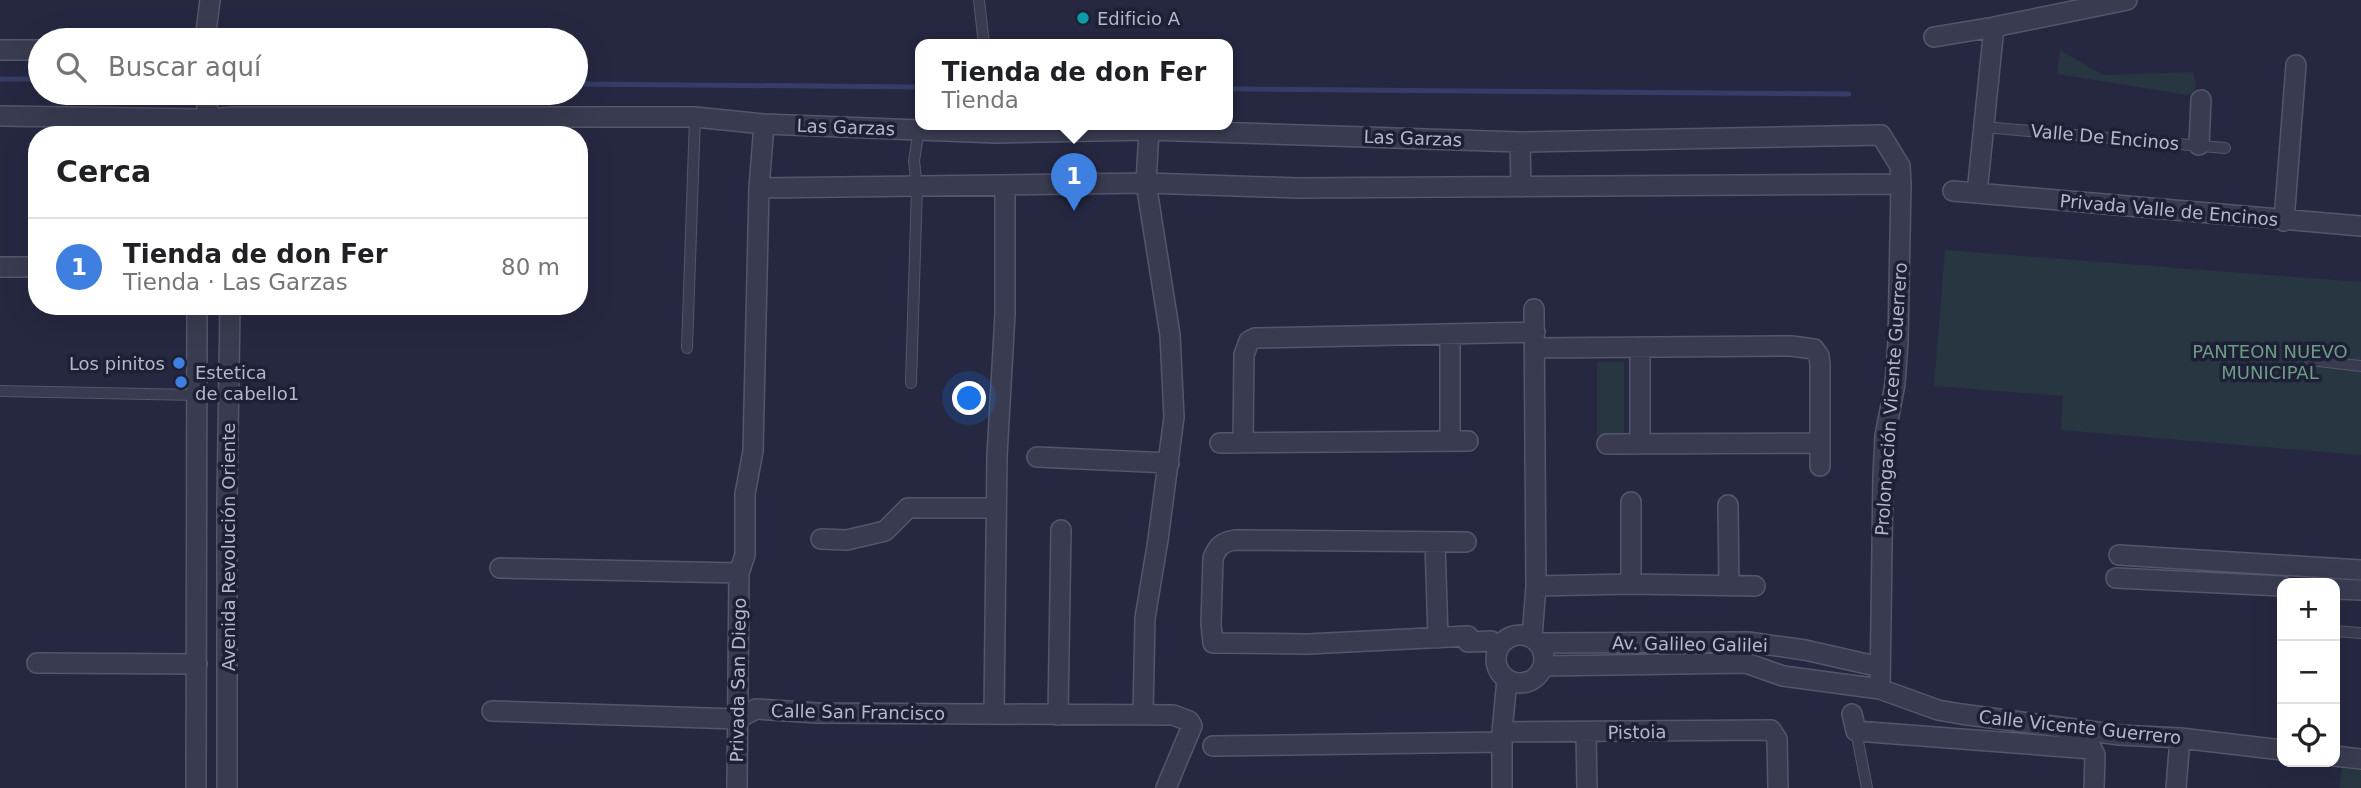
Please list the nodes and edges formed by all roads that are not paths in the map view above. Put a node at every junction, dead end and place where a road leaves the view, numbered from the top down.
1 (210, 0) edge
2 (979, 0) edge
3 (2127, 0) edge
4 (1994, 27) junction
5 (206, 28) edge
6 (1934, 37) dead end
7 (983, 39) edge
8 (0, 50) edge
9 (28, 51) edge
10 (2296, 65) dead end
11 (2201, 100) dead end
12 (205, 110) edge
13 (0, 116) edge
14 (695, 117) junction
15 (764, 124) junction
16 (233, 126) edge
17 (1984, 127) junction
18 (915, 129) edge
19 (919, 130) edge
20 (1149, 130) joint
21 (1520, 142) junction
22 (2199, 145) junction
23 (2225, 148) dead end
24 (1894, 153) joint
25 (1146, 183) junction
26 (1901, 184) junction
27 (1005, 186) junction
28 (917, 187) junction
29 (1521, 187) junction
30 (759, 188) junction
31 (1953, 191) dead end
32 (1977, 193) junction
33 (2284, 220) junction
34 (2361, 226) edge
35 (0, 267) edge
36 (28, 267) edge
37 (1534, 309) dead end
38 (197, 315) edge
39 (230, 315) edge
40 (1450, 335) junction
41 (1536, 340) junction
42 (1640, 346) junction
43 (687, 348) dead end
44 (2310, 360) dead end
45 (2361, 366) edge
46 (911, 383) dead end
47 (0, 391) edge
48 (197, 395) junction
49 (1220, 443) dead end
50 (1243, 443) junction
51 (1819, 443) junction
52 (1606, 444) dead end
53 (1640, 444) junction
54 (1037, 457) dead end
55 (1170, 463) junction
56 (1819, 466) dead end
57 (197, 501) junction
58 (227, 502) junction
59 (1631, 502) dead end
60 (1728, 505) dead end
61 (996, 509) junction
62 (1061, 530) dead end
63 (821, 539) dead end
64 (1466, 541) dead end
65 (1434, 542) junction
66 (2119, 555) dead end
67 (500, 568) dead end
68 (2361, 569) edge
69 (739, 573) junction
70 (2116, 578) dead end
71 (1631, 584) junction
72 (1536, 586) junction
73 (1729, 586) junction
74 (1755, 586) dead end
75 (2277, 586) edge
76 (2340, 589) edge
77 (2361, 590) edge
78 (2340, 631) edge
79 (2361, 633) edge
80 (1438, 638) junction
81 (1536, 640) junction
82 (1748, 642) junction
83 (1498, 648) junction
84 (1805, 650) junction
85 (37, 663) dead end
86 (1746, 663) junction
87 (197, 664) junction
88 (1544, 666) junction
89 (1880, 667) junction
90 (1801, 678) junction
91 (1507, 679) junction
92 (1143, 680) junction
93 (1880, 689) junction
94 (492, 711) dead end
95 (994, 714) junction
96 (1058, 715) junction
97 (1143, 715) junction
98 (1173, 715) junction
99 (737, 719) junction
100 (1854, 723) joint
101 (1586, 733) junction
102 (1502, 737) junction
103 (2180, 738) junction
104 (1213, 746) dead end
105 (2277, 749) edge
106 (2340, 757) edge
107 (2361, 759) edge
108 (196, 788) edge
109 (227, 788) edge
110 (737, 788) edge
111 (1166, 788) edge
112 (1502, 788) edge
113 (1587, 788) edge
114 (1778, 788) edge
115 (1867, 788) edge
116 (2094, 788) edge
117 (2176, 788) edge

1 - 5 street
2 - 7 lane
3 - 4 street
4 - 6 street
4 - 17 street
8 - 9 street
10 - 33 street
11 - 22 street
12 - 13 street
12 - 16 street
14 - 15 street, Las Garzas
14 - 16 street, Las Garzas
14 - 43 lane
15 - 18 street, Las Garzas
15 - 30 street
17 - 22 lane, Valle De Encinos
17 - 32 street
19 - 28 lane
20 - 21 street, Las Garzas
20 - 25 street
21 - 24 street, Las Garzas
21 - 29 street
22 - 23 lane, Valle De Encinos
24 - 26 street, Prolongación Vicente Guerrero
25 - 27 street
25 - 29 street
25 - 55 street
26 - 29 street
26 - 89 street, Prolongación Vicente Guerrero
27 - 28 street
27 - 61 street
28 - 30 street
28 - 46 lane
30 - 69 street, Privada San Diego
31 - 32 street, Privada Valle de Encinos
32 - 33 street, Privada Valle de Encinos
33 - 34 street, Privada Valle de Encinos
35 - 36 street
37 - 41 street
38 - 48 street, Avenida Revolución Oriente
39 - 58 street, Avenida Revolución Oriente
40 - 41 street
40 - 50 street
40 - 50 street
41 - 42 street
41 - 72 street
42 - 51 street
42 - 53 street
44 - 45 lane
47 - 48 lane
48 - 57 street, Avenida Revolución Oriente
49 - 50 street
51 - 53 street
51 - 56 street
52 - 53 street
54 - 55 street
55 - 92 street
57 - 58 street
57 - 87 street, Avenida Revolución Oriente
58 - 109 street, Avenida Revolución Oriente
59 - 71 street
60 - 73 street
61 - 63 street
61 - 95 street
62 - 96 street
64 - 65 street
65 - 80 street
65 - 80 street
66 - 68 street
67 - 69 street
69 - 99 street, Privada San Diego
70 - 75 street
71 - 72 street
71 - 73 street
72 - 81 street
73 - 74 street
76 - 77 street
78 - 79 lane
80 - 83 street
81 - 82 street, Av. Galileo Galilei
81 - 83 street
81 - 88 street
82 - 84 street, Av. Galileo Galilei
82 - 86 street
83 - 91 street
84 - 89 street, Av. Galileo Galilei
84 - 90 street
85 - 87 street
86 - 88 street
86 - 90 street, Calle Vicente Guerrero
87 - 108 street, Avenida Revolución Oriente
88 - 91 street
89 - 93 street, Prolongación Vicente Guerrero
90 - 93 street, Calle Vicente Guerrero
91 - 102 street
92 - 97 street
92 - 98 street
93 - 103 street, Calle Vicente Guerrero
94 - 99 street, Calle San Francisco
95 - 96 street, Calle San Francisco
95 - 99 street, Calle San Francisco
96 - 97 street, Calle San Francisco
97 - 98 street, Calle San Francisco
98 - 111 street
99 - 110 street, Privada San Diego
100 - 115 lane
100 - 116 street
101 - 102 street, Pistoia
101 - 113 street
101 - 114 street, Pistoia
102 - 104 street, Pistoia
102 - 112 street
103 - 105 street, Calle Vicente Guerrero
103 - 117 street
106 - 107 street

